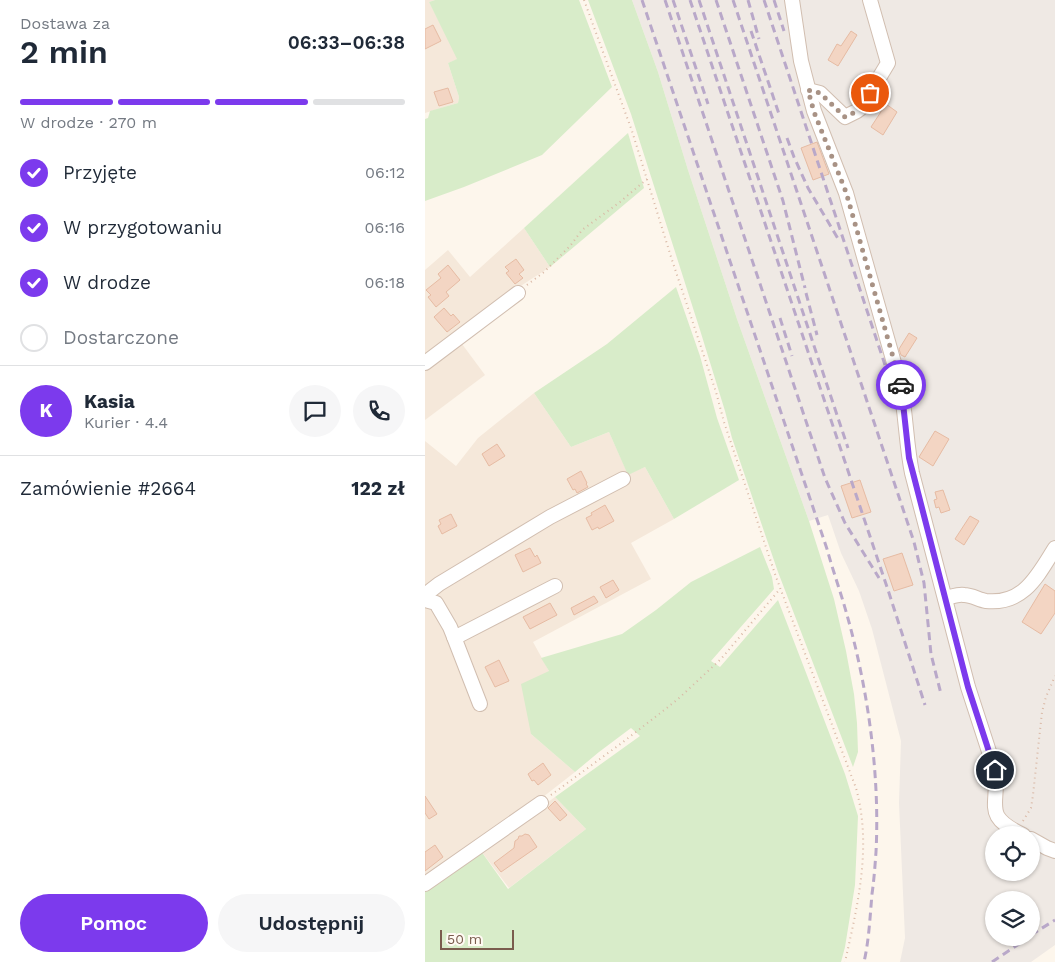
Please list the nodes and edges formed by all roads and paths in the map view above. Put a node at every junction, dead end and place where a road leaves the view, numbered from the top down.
1 (584, 0) edge
2 (792, 0) edge
3 (871, 0) edge
4 (808, 90) junction
5 (647, 179) junction
6 (518, 293) joint
7 (425, 363) edge
8 (623, 479) dead end
9 (1055, 548) edge
10 (555, 586) dead end
11 (780, 589) junction
12 (425, 595) edge
13 (945, 598) junction
14 (425, 600) edge
15 (455, 637) junction
16 (1055, 676) edge
17 (480, 704) dead end
18 (541, 803) joint
19 (1008, 826) edge
20 (1022, 826) edge
21 (1040, 844) edge
22 (1055, 851) edge
23 (425, 884) edge
24 (845, 962) edge

1 - 5 path
2 - 4 street
3 - 4 street
4 - 13 street
5 - 6 path
5 - 11 path
6 - 7 street
8 - 12 street
9 - 13 street
10 - 15 street
11 - 18 path
11 - 24 path
13 - 19 street
14 - 15 street
15 - 17 street
16 - 20 path
18 - 23 street
21 - 22 street

